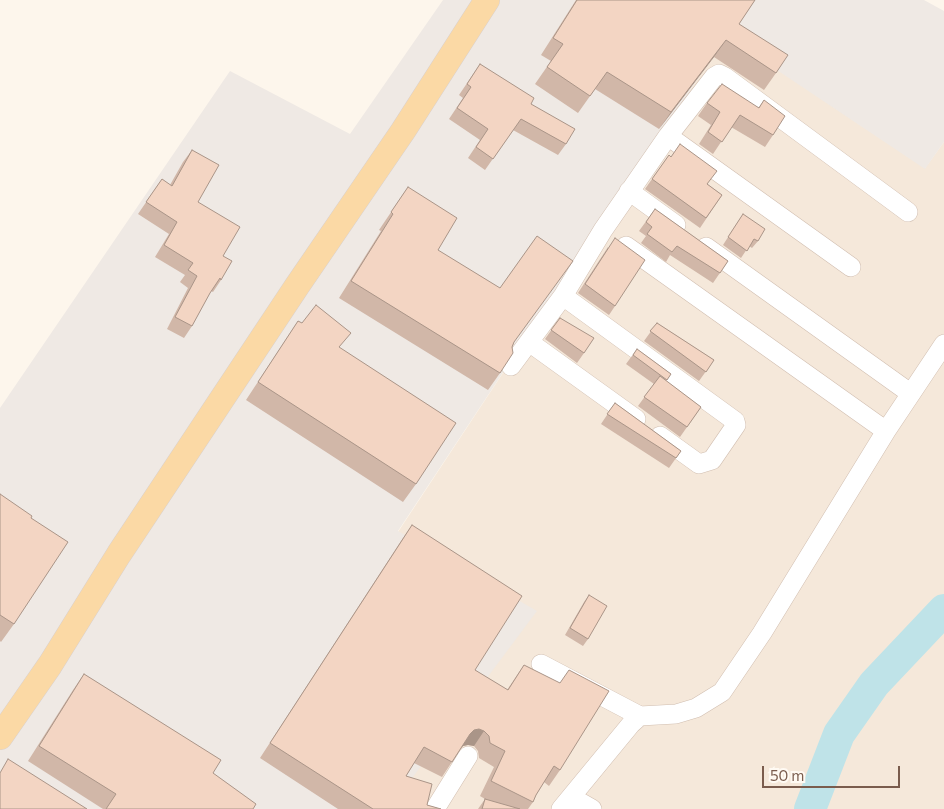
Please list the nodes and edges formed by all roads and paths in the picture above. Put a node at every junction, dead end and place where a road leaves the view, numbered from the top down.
1 (487, 0) edge
2 (668, 136) junction
3 (629, 191) junction
4 (908, 212) dead end
5 (603, 230) junction
6 (851, 266) dead end
7 (563, 296) junction
8 (529, 342) junction
9 (944, 344) edge
10 (511, 366) edge
11 (910, 393) junction
12 (886, 431) junction
13 (541, 664) dead end
14 (640, 716) junction
15 (0, 737) edge
16 (468, 756) dead end
17 (566, 803) edge
18 (435, 809) edge
19 (592, 809) edge

1 - 15 main road
2 - 3 street
2 - 4 street
2 - 6 street
3 - 5 street
3 - 11 street
5 - 7 street
5 - 12 street
7 - 8 street
7 - 8 street
8 - 10 street
9 - 11 street
11 - 12 street
12 - 14 street
13 - 14 street
14 - 17 street
16 - 18 street
17 - 19 street

